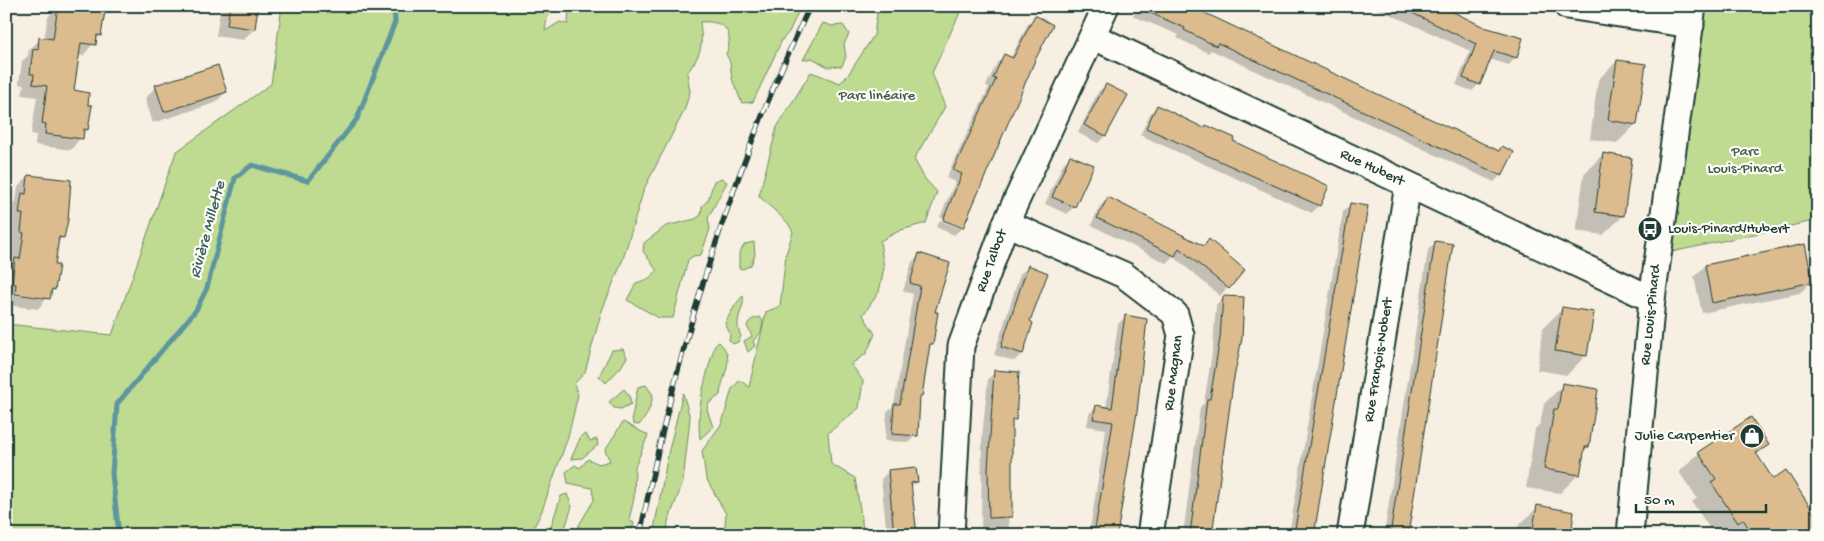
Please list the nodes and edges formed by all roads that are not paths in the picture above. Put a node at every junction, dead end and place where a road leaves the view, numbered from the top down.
1 (1106, 6) edge
2 (1567, 6) edge
3 (1692, 16) edge
4 (1094, 37) junction
5 (1408, 185) junction
6 (1006, 223) junction
7 (1652, 298) junction
8 (950, 535) edge
9 (1150, 535) edge
10 (1350, 535) edge
11 (1630, 535) edge

1 - 4 street, Rue Talbot
2 - 3 street
3 - 7 street, Rue Louis-Pinard
4 - 5 street, Rue Hubert
4 - 6 street, Rue Talbot
5 - 7 street, Rue Hubert
5 - 10 street, Rue François-Nobert
6 - 8 street, Rue Talbot
6 - 9 street, Rue Magnan
7 - 11 street, Rue Louis-Pinard

